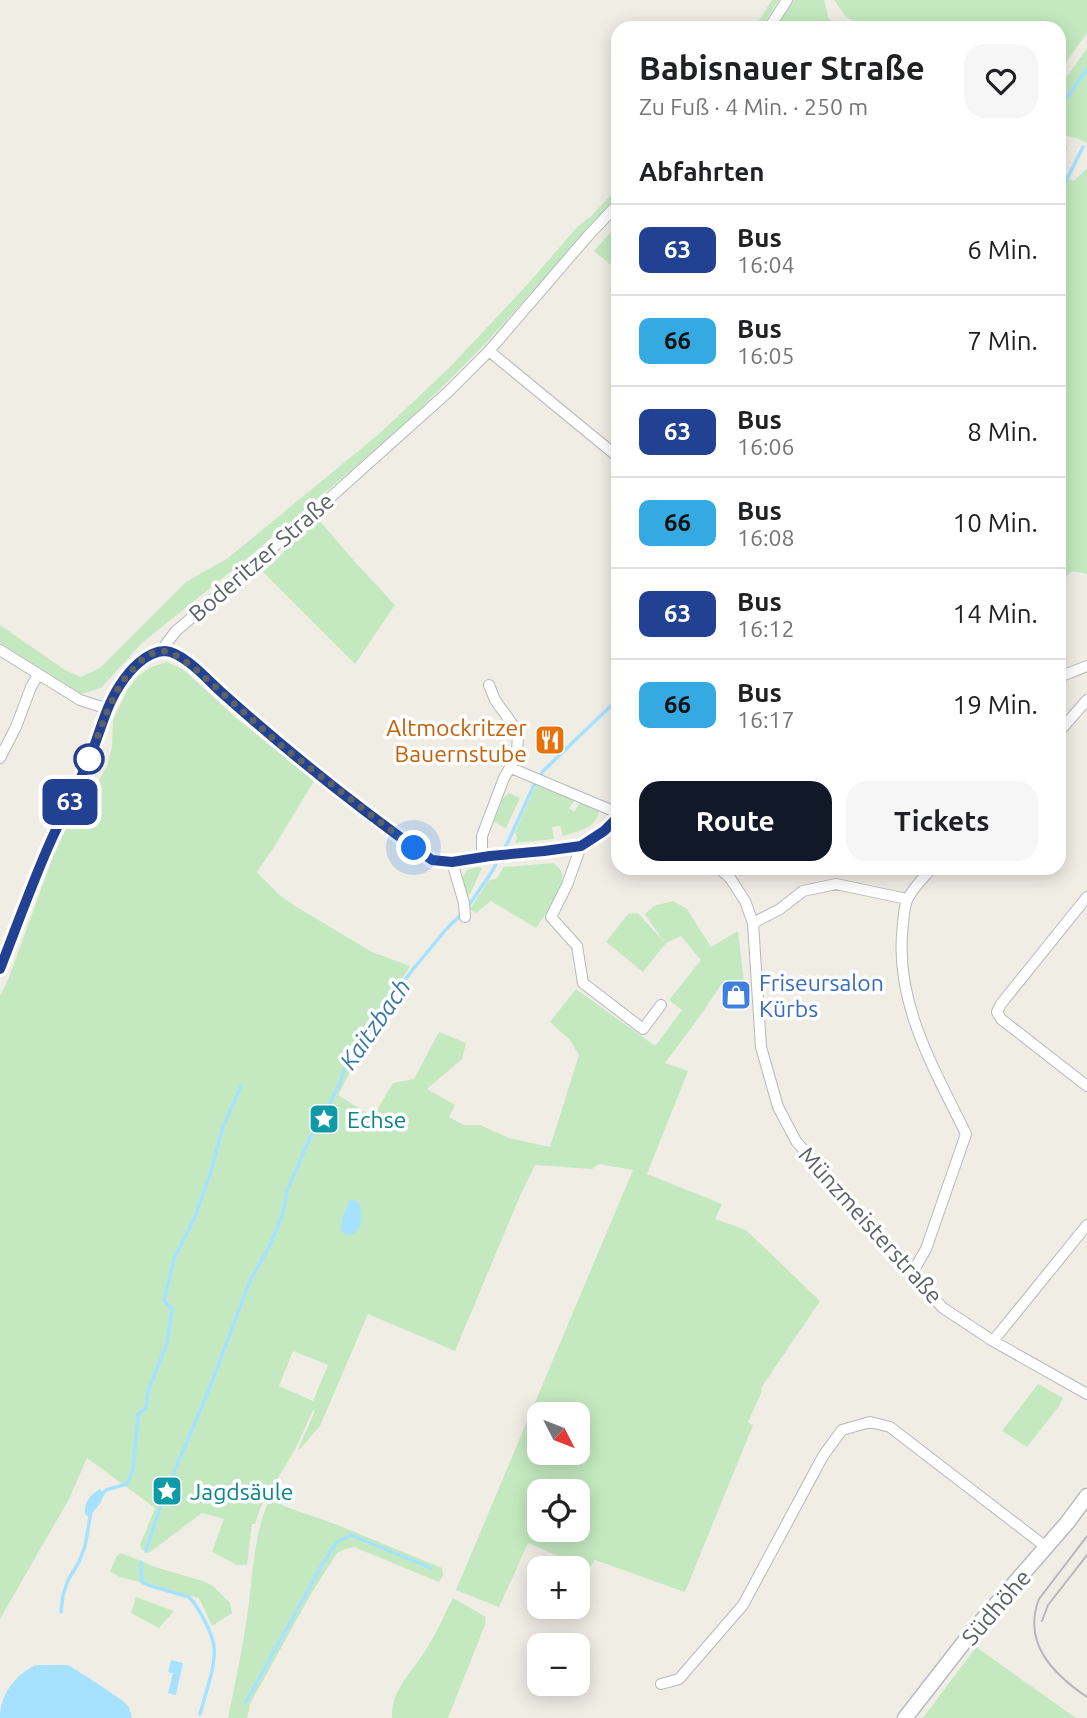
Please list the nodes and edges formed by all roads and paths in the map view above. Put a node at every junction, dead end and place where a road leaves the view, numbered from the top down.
1 (787, 0) edge
2 (774, 21) edge
3 (611, 212) edge
4 (489, 351) junction
5 (611, 451) edge
6 (0, 650) edge
7 (164, 651) junction
8 (1087, 666) edge
9 (1066, 674) edge
10 (38, 675) junction
11 (489, 685) dead end
12 (1087, 700) edge
13 (108, 709) junction
14 (1066, 724) edge
15 (0, 758) edge
16 (511, 768) junction
17 (611, 812) edge
18 (611, 823) edge
19 (581, 846) junction
20 (482, 857) junction
21 (452, 862) junction
22 (727, 875) edge
23 (926, 875) edge
24 (1087, 897) edge
25 (906, 899) junction
26 (465, 917) dead end
27 (753, 923) junction
28 (0, 969) edge
29 (661, 1006) dead end
30 (1087, 1087) edge
31 (1087, 1225) edge
32 (911, 1275) junction
33 (992, 1341) junction
34 (1087, 1394) edge
35 (1087, 1496) edge
36 (1046, 1547) junction
37 (661, 1684) dead end
38 (905, 1718) edge

1 - 2 street
3 - 4 street, Boderitzer Straße
4 - 5 street
4 - 7 street, Boderitzer Straße
6 - 10 street
7 - 13 street, Boderitzer Straße
7 - 21 street
8 - 9 street
10 - 13 street
10 - 15 street
11 - 16 street
12 - 14 street
13 - 28 street, Boderitzer Straße
16 - 17 street
16 - 20 street
18 - 19 street
19 - 20 street
19 - 29 street
20 - 21 street
21 - 26 street
22 - 27 street, Münzmeisterstraße
23 - 25 street
24 - 30 street
25 - 27 street
25 - 32 street
27 - 32 street, Münzmeisterstraße
31 - 33 street
32 - 33 street, Münzmeisterstraße
33 - 34 street, Münzmeisterstraße
35 - 36 street, Südhöhe
36 - 37 street
36 - 38 street, Südhöhe

